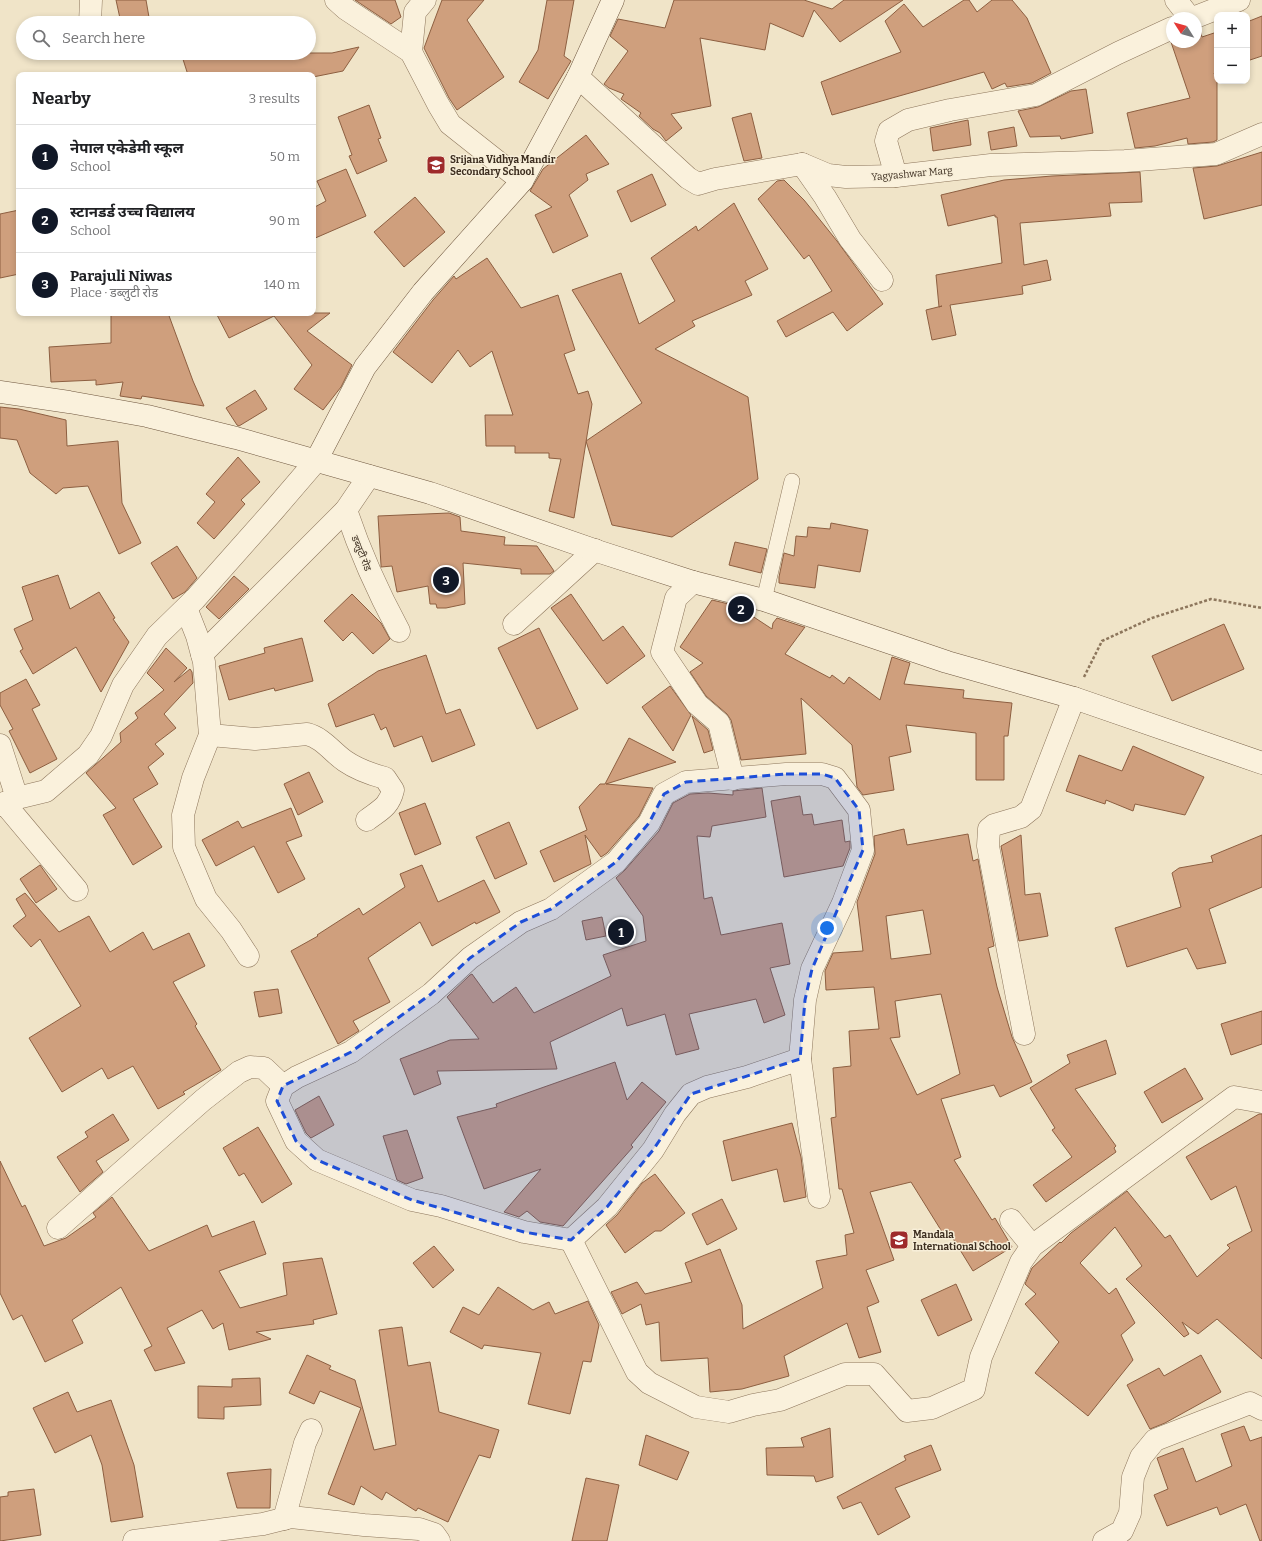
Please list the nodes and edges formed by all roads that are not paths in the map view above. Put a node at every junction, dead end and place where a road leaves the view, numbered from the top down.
1 (91, 0) edge
2 (336, 0) edge
3 (425, 0) edge
4 (613, 0) edge
5 (1176, 0) edge
6 (1239, 0) edge
7 (1186, 12) edge
8 (1202, 14) edge
9 (90, 16) edge
10 (1166, 31) edge
11 (411, 52) junction
12 (578, 77) junction
13 (1262, 134) edge
14 (802, 164) junction
15 (896, 176) junction
16 (522, 181) junction
17 (882, 280) dead end
18 (0, 392) edge
19 (316, 461) junction
20 (369, 476) junction
21 (792, 481) dead end
22 (346, 510) junction
23 (595, 550) junction
24 (693, 582) junction
25 (764, 600) junction
26 (186, 608) junction
27 (514, 624) dead end
28 (399, 630) dead end
29 (202, 654) junction
30 (1074, 698) junction
31 (210, 735) junction
32 (0, 744) edge
33 (1262, 763) edge
34 (733, 779) junction
35 (7, 802) edge
36 (367, 820) dead end
37 (77, 890) dead end
38 (248, 956) dead end
39 (1024, 1034) dead end
40 (800, 1059) junction
41 (282, 1086) junction
42 (1262, 1102) edge
43 (819, 1197) dead end
44 (1011, 1220) dead end
45 (58, 1228) dead end
46 (571, 1240) junction
47 (1032, 1246) junction
48 (1262, 1409) edge
49 (311, 1430) dead end
50 (284, 1519) junction
51 (134, 1541) edge
52 (439, 1541) edge
53 (1104, 1541) edge

1 - 9 street
2 - 11 street
3 - 11 street
4 - 12 street
5 - 7 street
6 - 8 street
10 - 15 street
11 - 16 street
12 - 14 street
12 - 16 street
13 - 15 street, Yagyashwar Marg
14 - 15 street, Yagyashwar Marg
14 - 17 street
16 - 19 street
18 - 19 street
19 - 20 street
19 - 26 street
20 - 22 street
20 - 23 street
21 - 25 lane
22 - 28 street, डब्लुटी रोड
22 - 29 street
23 - 24 street
23 - 27 street
24 - 25 street
24 - 34 street
25 - 30 street
26 - 29 street
26 - 35 street
29 - 31 street
30 - 33 street
30 - 39 street
31 - 36 street
31 - 38 street
32 - 35 street
34 - 40 street
34 - 41 street
35 - 37 street
40 - 43 street
40 - 46 street
41 - 45 street
41 - 46 street
42 - 47 street
44 - 47 street
46 - 47 street
48 - 53 street
49 - 50 street
50 - 51 street
50 - 52 street

